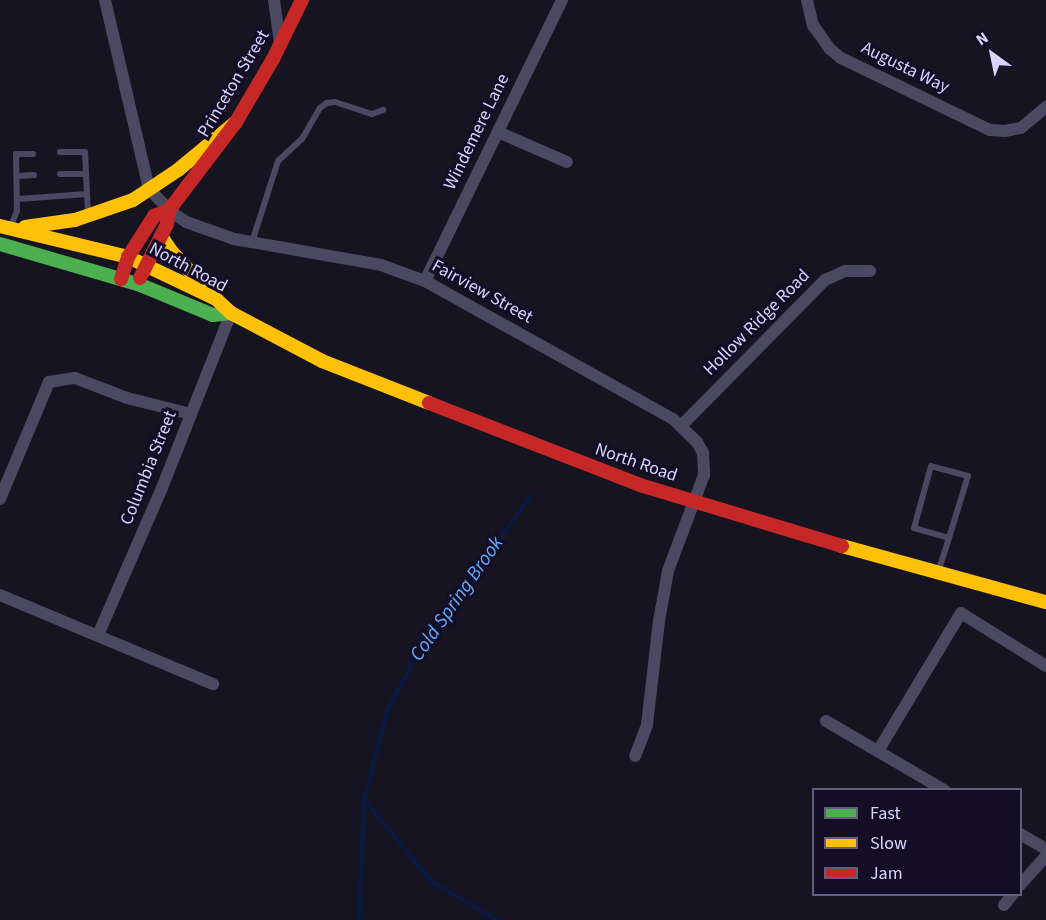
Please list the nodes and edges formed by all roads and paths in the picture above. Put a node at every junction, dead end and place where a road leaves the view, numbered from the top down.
1 (105, 0) edge
2 (274, 0) edge
3 (302, 0) edge
4 (562, 0) edge
5 (807, 0) edge
6 (280, 43) junction
7 (1046, 107) edge
8 (383, 110) dead end
9 (236, 122) junction
10 (498, 132) junction
11 (60, 152) dead end
12 (33, 154) dead end
13 (567, 162) dead end
14 (60, 174) dead end
15 (86, 174) junction
16 (34, 175) dead end
17 (17, 176) junction
18 (149, 189) junction
19 (87, 194) junction
20 (18, 199) junction
21 (169, 210) junction
22 (88, 216) junction
23 (5, 227) edge
24 (161, 236) junction
25 (252, 242) junction
26 (0, 244) edge
27 (128, 257) junction
28 (144, 266) junction
29 (870, 271) dead end
30 (121, 279) junction
31 (425, 280) junction
32 (138, 284) junction
33 (216, 299) junction
34 (231, 313) junction
35 (191, 414) junction
36 (681, 426) junction
37 (0, 499) edge
38 (694, 501) junction
39 (949, 538) junction
40 (938, 573) junction
41 (0, 595) edge
42 (1046, 602) edge
43 (98, 635) junction
44 (1046, 666) edge
45 (213, 684) dead end
46 (826, 721) dead end
47 (878, 751) junction
48 (635, 756) dead end
49 (942, 788) edge
50 (1022, 835) edge
51 (1046, 849) edge
52 (1046, 856) edge
53 (1022, 883) edge
54 (1010, 896) edge
55 (1004, 904) dead end

1 - 18 street
2 - 6 street
3 - 6 main road, Princeton Street
4 - 10 street, Windemere Lane
5 - 7 street, Augusta Way
6 - 9 main road, Princeton Street
8 - 25 lane
9 - 18 main road
9 - 21 main road, Princeton Street
10 - 13 street
10 - 31 street, Windemere Lane
11 - 15 lane
12 - 17 lane
14 - 15 lane
15 - 19 lane
16 - 17 lane
17 - 20 lane
18 - 21 street, Fairview Street
18 - 22 main road
19 - 20 lane
19 - 22 lane
20 - 23 lane
21 - 24 main road, Princeton Street
21 - 25 street, Fairview Street
21 - 27 main road, Princeton Street
22 - 23 main road
23 - 27 main road
24 - 28 main road, Princeton Street
24 - 33 main road
25 - 31 street, Fairview Street
26 - 30 main road
27 - 28 main road, North Road
27 - 30 main road, Princeton Street
28 - 32 main road, Princeton Street
28 - 33 main road, North Road
29 - 36 street, Hollow Ridge Road
30 - 32 main road
31 - 36 street, Fairview Street
32 - 34 main road, North Road
33 - 34 main road, North Road
34 - 35 street, Columbia Street
34 - 38 main road, North Road
35 - 37 street
35 - 43 street, Columbia Street
36 - 38 street, Fairview Street
38 - 40 main road, North Road
38 - 48 street, Fairview Street
39 - 39 lane
39 - 40 lane
40 - 42 main road, North Road
41 - 43 street
43 - 45 street
44 - 47 street
46 - 47 street
47 - 49 street
50 - 51 street
52 - 53 street
54 - 55 street

